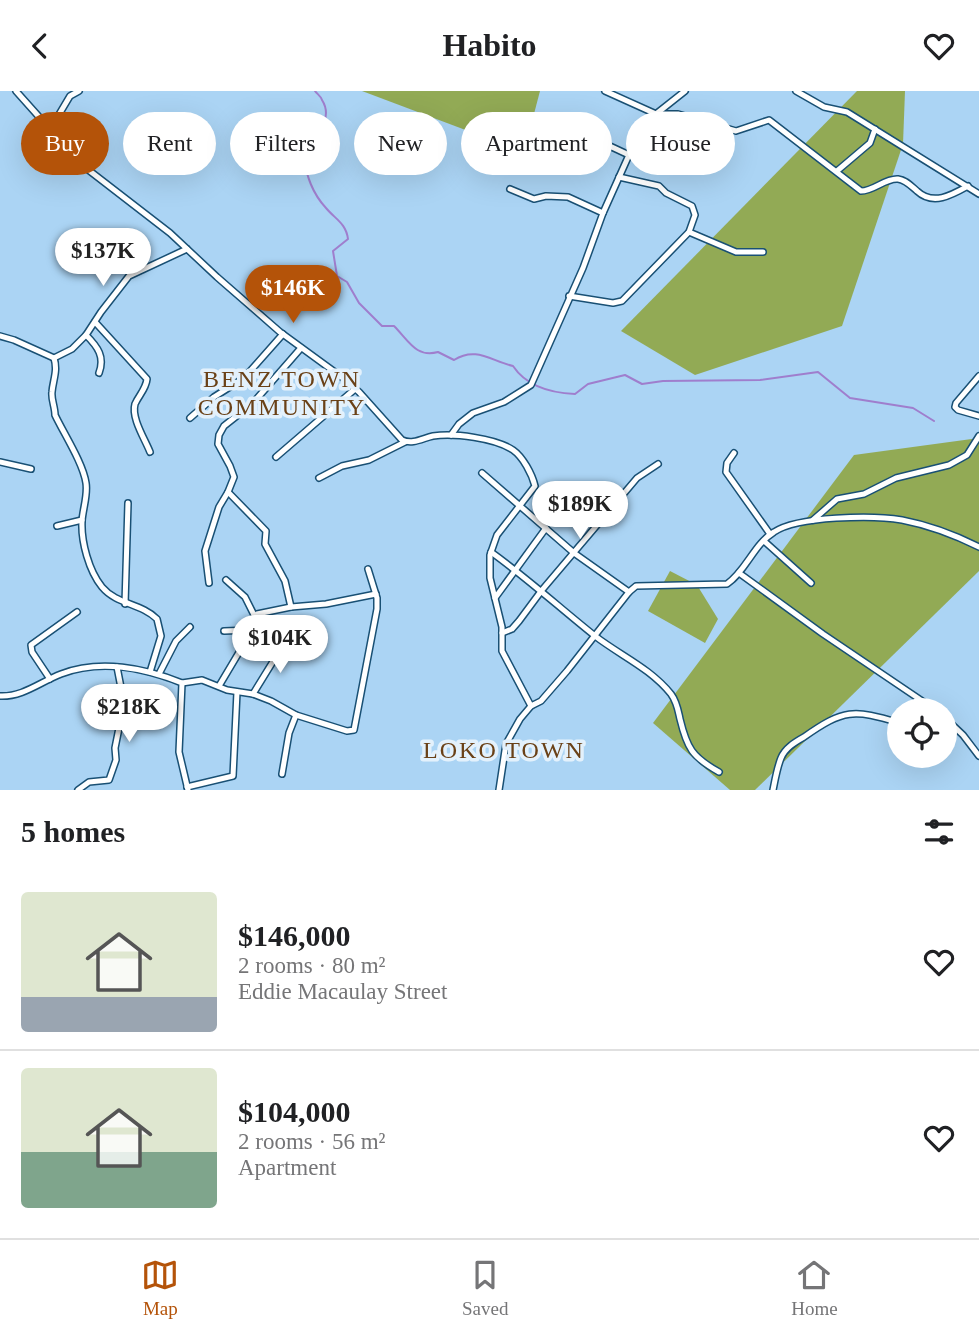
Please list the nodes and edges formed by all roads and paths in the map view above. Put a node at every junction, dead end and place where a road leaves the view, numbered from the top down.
1 (16, 91) edge
2 (79, 91) edge
3 (606, 91) edge
4 (685, 91) edge
5 (796, 91) edge
6 (36, 112) edge
7 (60, 112) edge
8 (652, 112) edge
9 (659, 112) edge
10 (875, 129) junction
11 (735, 131) edge
12 (626, 162) edge
13 (838, 171) junction
14 (95, 175) edge
15 (619, 177) junction
16 (968, 186) junction
17 (510, 189) dead end
18 (979, 194) edge
19 (603, 213) junction
20 (689, 232) junction
21 (187, 249) junction
22 (763, 252) dead end
23 (569, 296) junction
24 (95, 321) junction
25 (283, 334) junction
26 (86, 335) junction
27 (0, 336) edge
28 (302, 348) junction
29 (54, 358) junction
30 (99, 373) dead end
31 (979, 376) edge
32 (355, 389) junction
33 (979, 416) edge
34 (190, 418) dead end
35 (451, 435) junction
36 (979, 436) edge
37 (405, 442) junction
38 (150, 452) dead end
39 (734, 453) dead end
40 (276, 457) dead end
41 (0, 462) edge
42 (658, 464) dead end
43 (31, 469) dead end
44 (482, 473) dead end
45 (319, 478) dead end
46 (228, 492) junction
47 (128, 503) dead end
48 (520, 507) junction
49 (82, 520) junction
50 (813, 520) junction
51 (57, 526) dead end
52 (546, 528) junction
53 (770, 534) junction
54 (764, 541) junction
55 (979, 547) edge
56 (491, 552) junction
57 (575, 553) junction
58 (368, 569) dead end
59 (514, 569) junction
60 (739, 573) junction
61 (226, 580) dead end
62 (209, 583) dead end
63 (811, 583) dead end
64 (541, 590) junction
65 (629, 592) junction
66 (376, 594) junction
67 (495, 598) junction
68 (125, 604) junction
69 (291, 607) junction
70 (77, 612) dead end
71 (255, 617) junction
72 (190, 627) dead end
73 (251, 630) junction
74 (224, 631) dead end
75 (502, 633) junction
76 (596, 636) junction
77 (285, 642) dead end
78 (117, 667) junction
79 (150, 672) junction
80 (159, 674) junction
81 (50, 679) junction
82 (182, 683) junction
83 (219, 686) junction
84 (237, 692) junction
85 (253, 694) junction
86 (0, 696) edge
87 (918, 698) edge
88 (531, 706) junction
89 (296, 715) junction
90 (887, 719) edge
91 (957, 730) edge
92 (979, 756) edge
93 (719, 772) dead end
94 (282, 774) dead end
95 (109, 781) junction
96 (89, 782) junction
97 (188, 788) edge
98 (111, 789) edge
99 (78, 790) edge
100 (87, 790) edge
101 (499, 790) edge
102 (773, 790) edge

1 - 6 street
2 - 7 street
3 - 8 street
4 - 9 street
5 - 10 street
10 - 13 street
10 - 16 street
11 - 13 street
12 - 15 street
13 - 16 street
14 - 21 street
15 - 19 street
15 - 20 street
16 - 18 street
17 - 19 street
19 - 23 street
20 - 22 street
20 - 23 street
21 - 24 street
21 - 25 street
23 - 35 street
24 - 26 street
24 - 38 street
25 - 28 street
25 - 34 street
26 - 29 street
26 - 30 street
27 - 29 street
28 - 32 street
28 - 46 street
29 - 49 street
31 - 33 street
32 - 37 street
32 - 40 street
35 - 37 street
35 - 48 street
36 - 50 street
37 - 45 street
39 - 53 street
41 - 43 street
42 - 57 street
44 - 48 street
46 - 62 street
46 - 69 street
47 - 68 street
48 - 52 street
48 - 56 street
49 - 51 street
49 - 68 street
50 - 53 street
50 - 55 street
52 - 57 street
52 - 59 street
53 - 54 street
54 - 60 street
54 - 63 street
56 - 59 street
56 - 67 street
57 - 64 street
57 - 65 street
58 - 66 street
59 - 64 street
59 - 67 street
60 - 65 street
60 - 87 street
61 - 71 street
64 - 75 street
64 - 76 street
65 - 76 street
66 - 69 street
66 - 89 street
67 - 75 street
68 - 79 street
69 - 71 street
70 - 81 street
71 - 73 street
72 - 80 street
73 - 74 street
73 - 83 street
75 - 88 street
76 - 88 street
76 - 93 street
77 - 85 street
78 - 79 street
78 - 81 street
78 - 95 street
79 - 80 street
80 - 82 street
81 - 86 street
82 - 83 street
82 - 97 street
83 - 84 street
84 - 85 street
84 - 97 street
85 - 89 street
88 - 101 street
89 - 94 street
90 - 102 street
91 - 92 street
95 - 96 street
95 - 98 street
96 - 99 street
96 - 100 street

